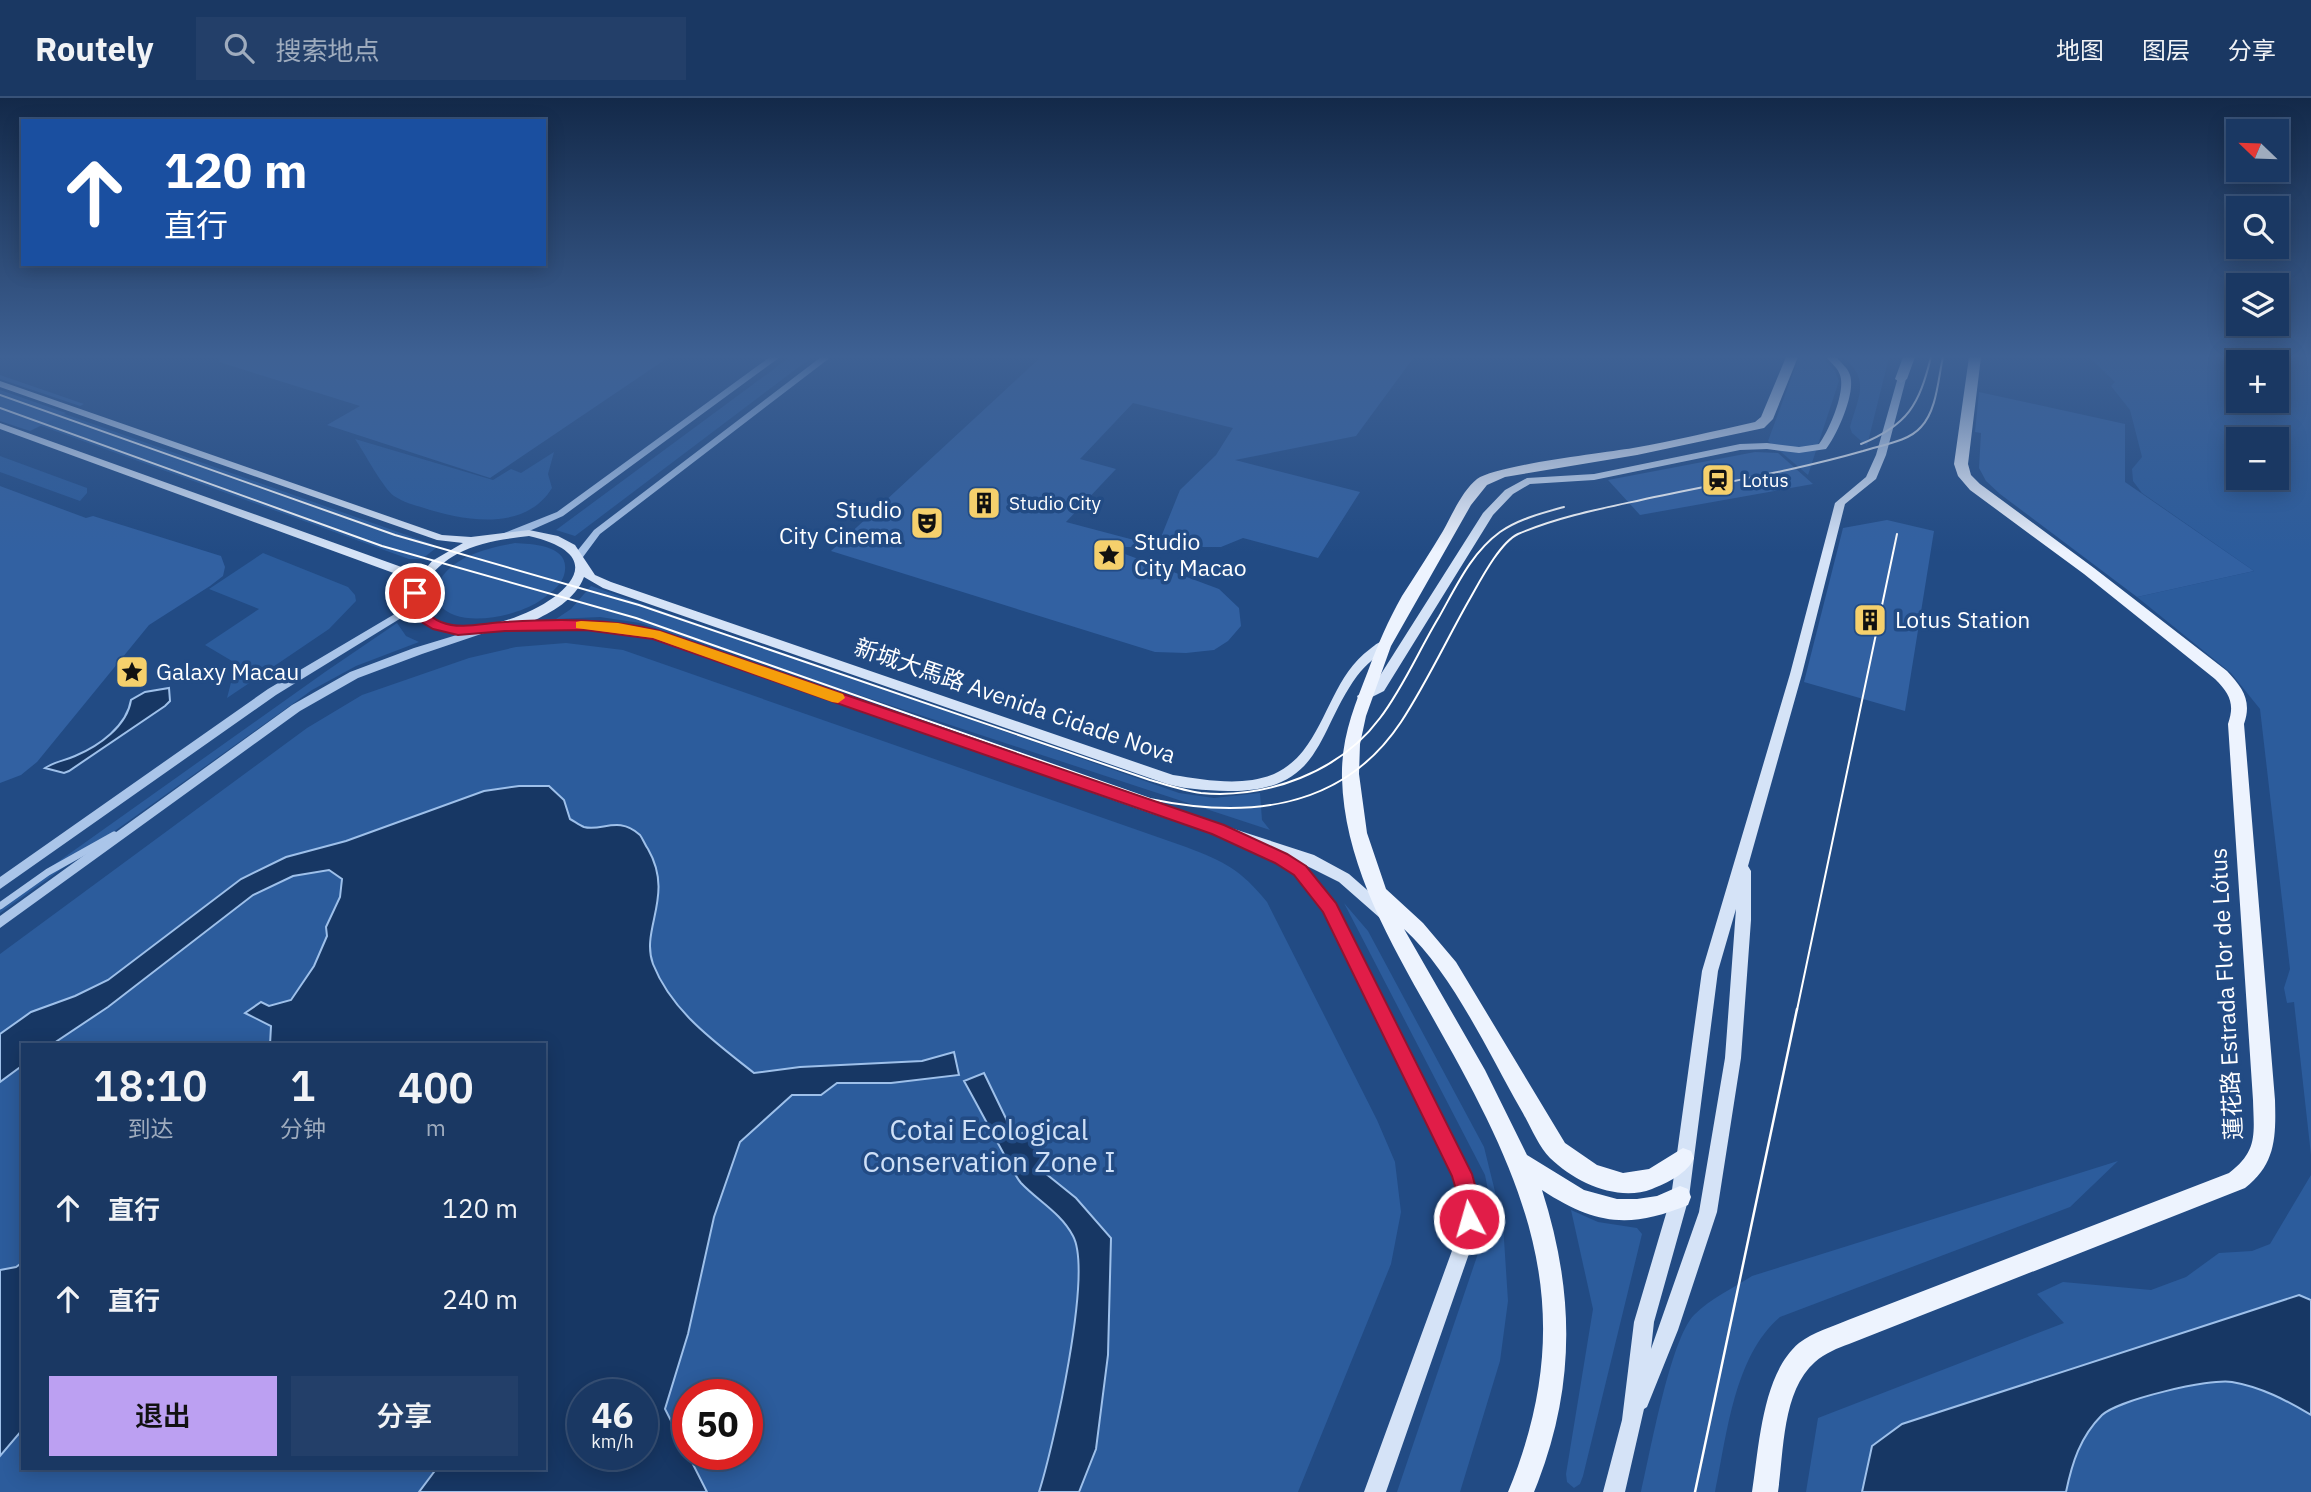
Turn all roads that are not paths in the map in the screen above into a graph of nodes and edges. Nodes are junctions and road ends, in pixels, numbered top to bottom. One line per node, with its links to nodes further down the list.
1 (109, 422): 9 (main road)
2 (686, 422): 9 (street)
3 (742, 422): 10 (street)
4 (1763, 422): 14 (main road)
5 (1835, 422): 15 (main road)
6 (1889, 422): 18 (main road)
7 (1966, 422): 31 (main road, 蓮花路 Estrada Flor de Lótus)
8 (0, 426): 11 (main road)
9 (499, 536): 10 (main road, 新城大馬路 Avenida Cidade Nova); 11 (main road)
10 (580, 561): 12 (main road); 14 (main road, 新城大馬路 Avenida Cidade Nova)
11 (415, 599): 13 (main road); 19 (street)
12 (505, 626): 13 (main road); 17 (main road)
13 (483, 630): 16 (street)
14 (1384, 644): 15 (main road)
15 (1363, 696): 20 (main road)
16 (157, 809): 21 (street); 23 (street)
17 (1218, 830): 22 (main road); 29 (main road)
18 (1744, 859): 24 (main road); 27 (main road)
19 (0, 883)
20 (1377, 892): 22 (main road); 24 (main road)
21 (0, 906)
22 (1385, 915): 25 (main road)
23 (0, 923)
24 (1683, 1158): 26 (main road)
25 (1521, 1163): 26 (main road); 28 (main road)
26 (1680, 1197): 27 (main road)
27 (1632, 1420): 30 (main road)
28 (1525, 1488)
29 (1374, 1492)
30 (1614, 1492)
31 (1765, 1492)

